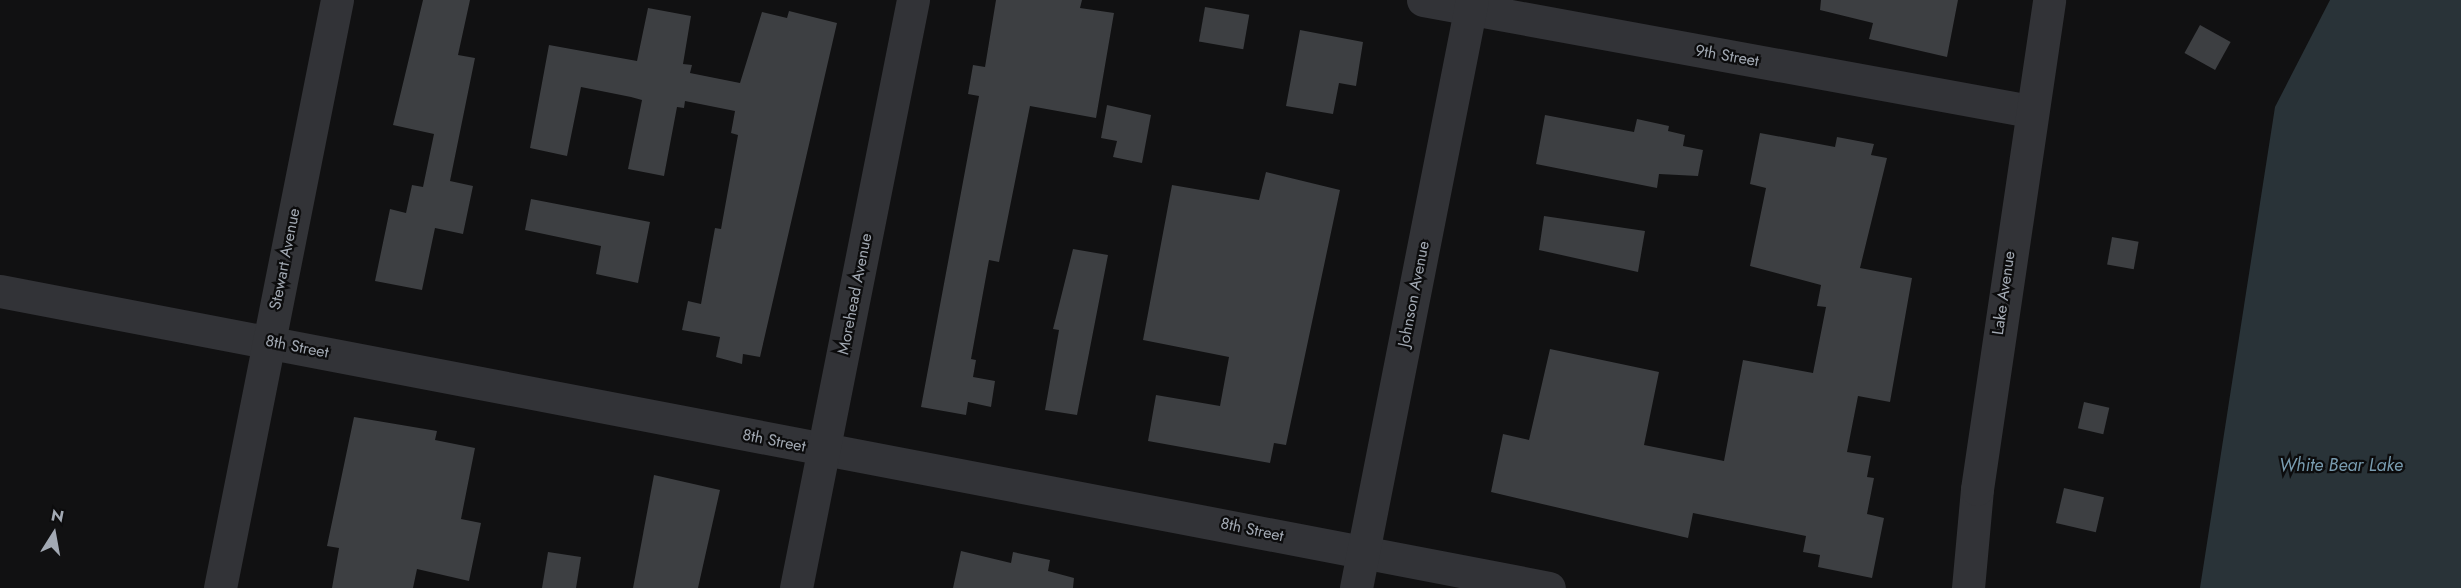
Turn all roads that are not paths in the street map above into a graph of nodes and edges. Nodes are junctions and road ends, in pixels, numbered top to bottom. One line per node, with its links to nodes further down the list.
1 (337, 0): 8 (street, Stewart Avenue)
2 (912, 0): 9 (street, Morehead Avenue)
3 (1424, 0): 5 (street, 9th Street)
4 (2049, 0): 6 (street, Lake Avenue)
5 (1471, 5): 6 (street, 9th Street); 10 (street, Johnson Avenue)
6 (2030, 111): 15 (street, Lake Avenue)
7 (0, 291): 8 (street, 8th Street)
8 (269, 341): 9 (street, 8th Street); 11 (street, Stewart Avenue)
9 (824, 450): 10 (street, 8th Street); 12 (street, Morehead Avenue)
10 (1363, 554): 13 (street, Johnson Avenue); 14 (street, 8th Street)
11 (220, 588)
12 (796, 588)
13 (1356, 588)
14 (1549, 588)
15 (1968, 588)

